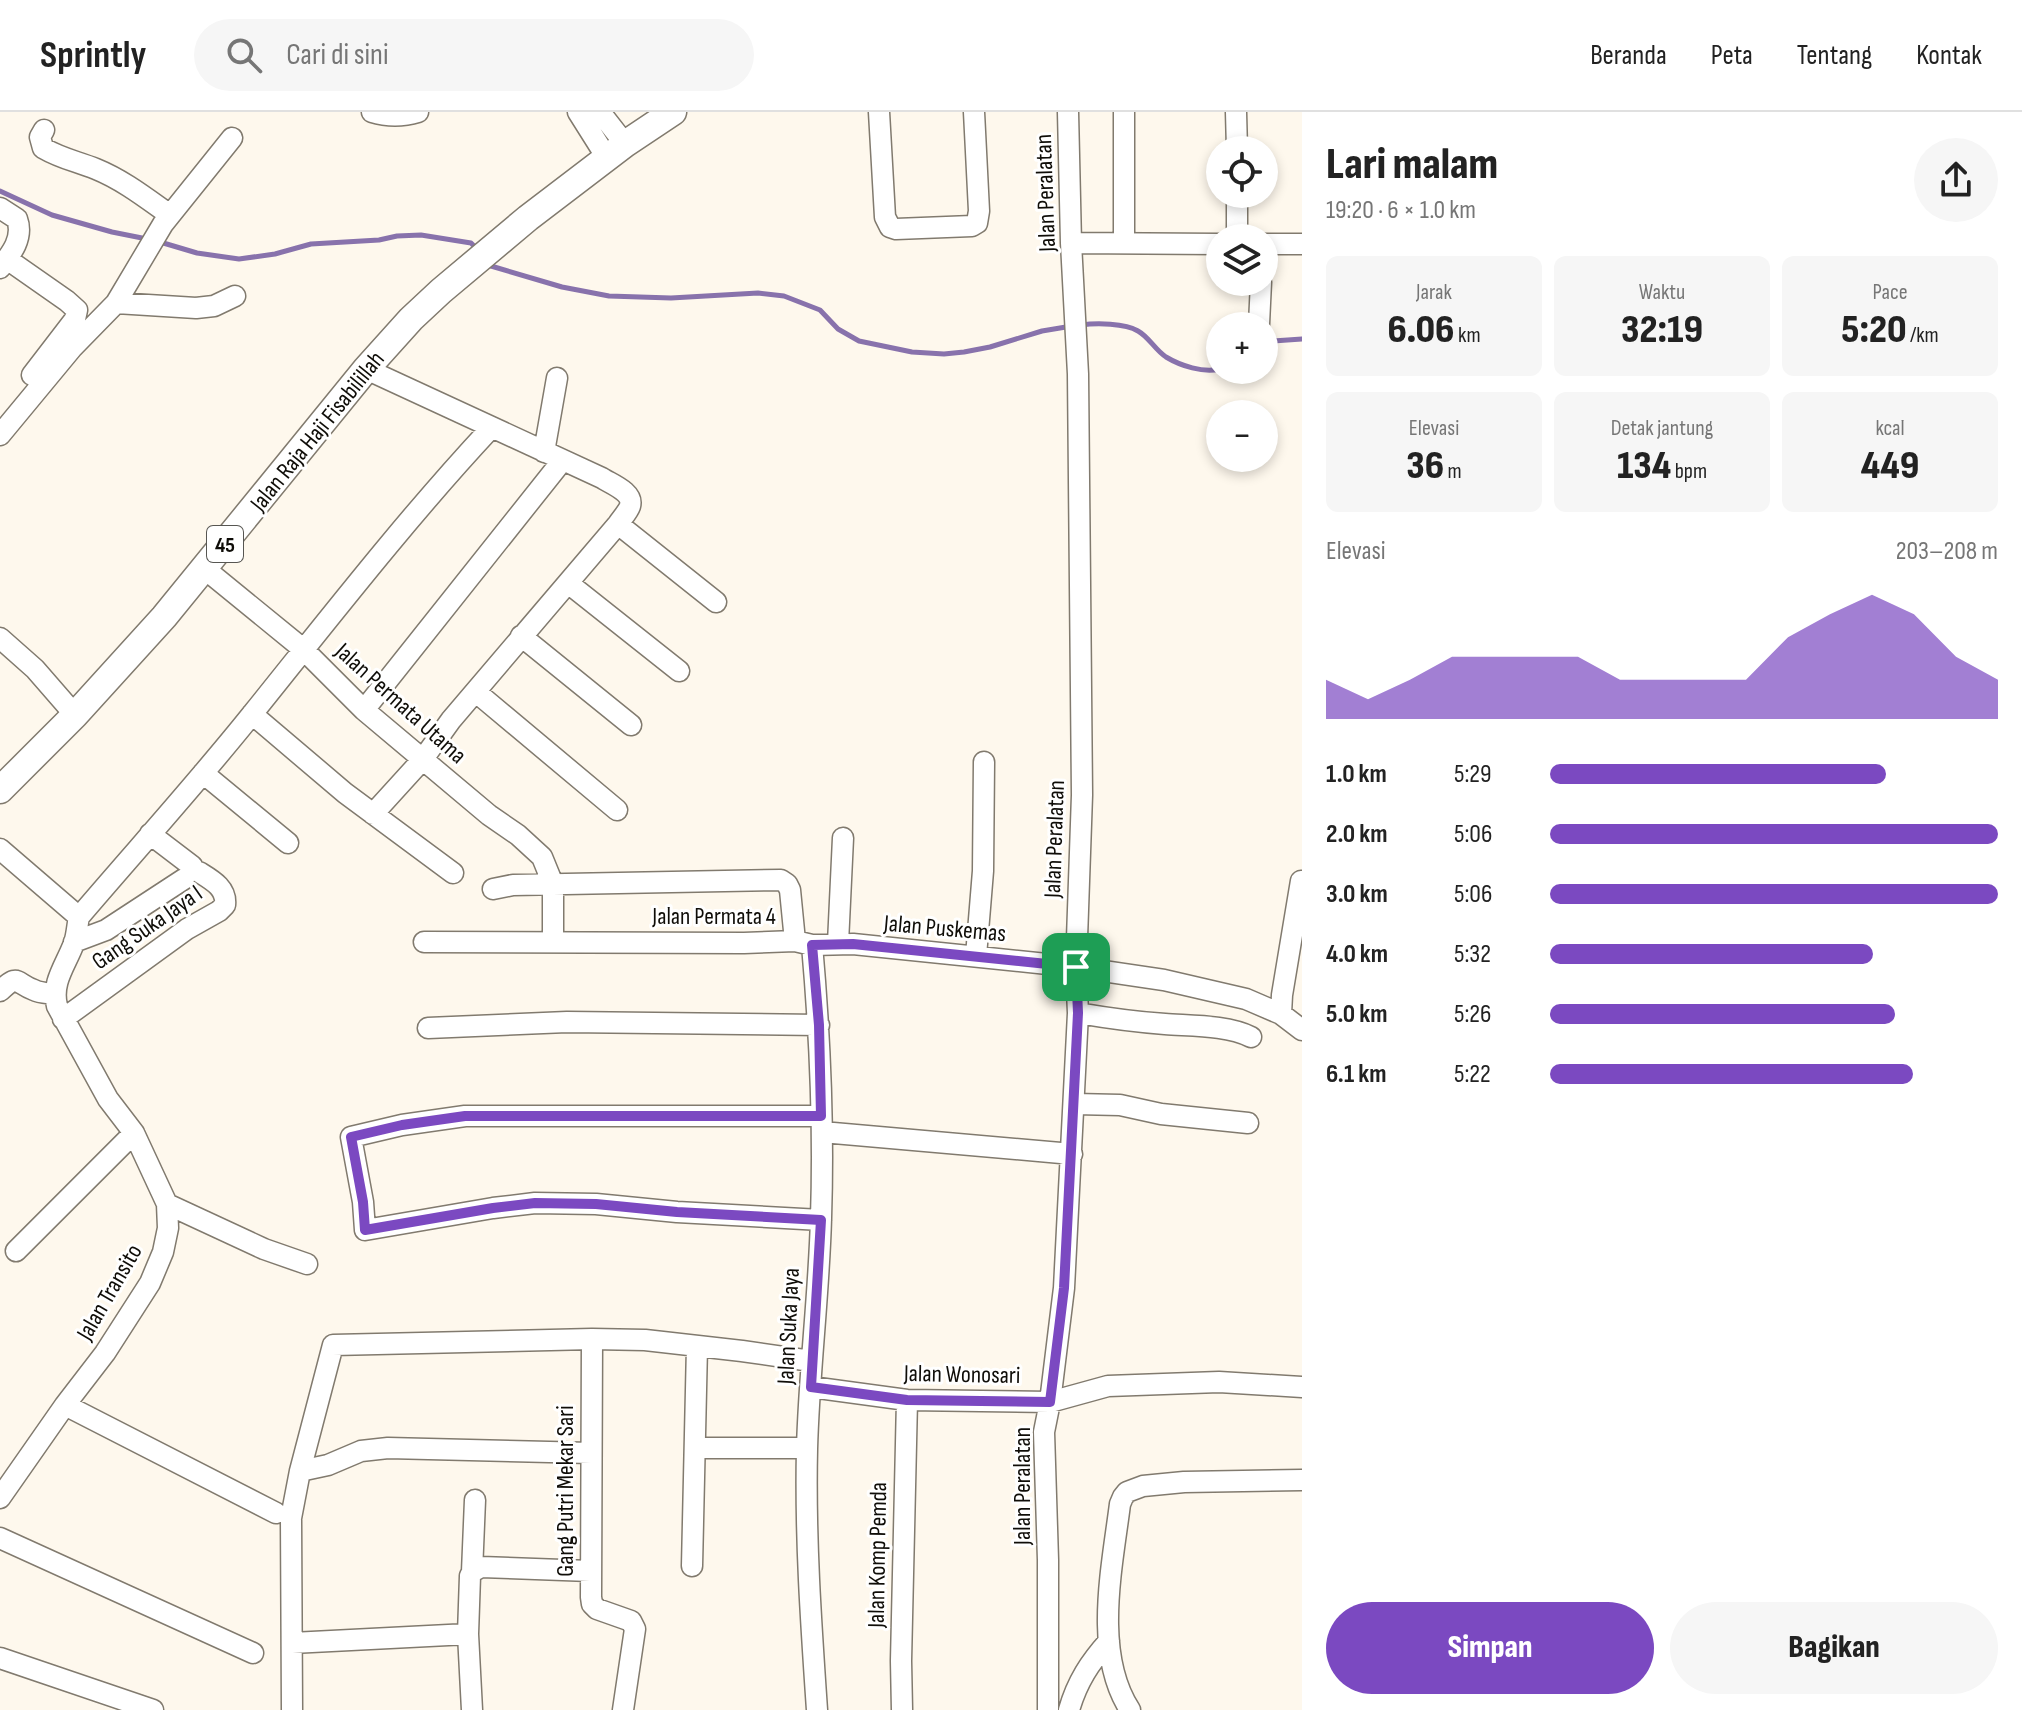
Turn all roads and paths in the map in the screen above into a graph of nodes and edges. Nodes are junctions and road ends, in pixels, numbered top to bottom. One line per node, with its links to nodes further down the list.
1 (372, 112): 2 (street)
2 (418, 112)
3 (578, 112): 14 (street)
4 (600, 112): 14 (street)
5 (673, 112): 14 (main road, Jalan Raja Haji Fisabilillah / 45)
6 (879, 112): 7 (street)
7 (974, 112)
8 (1068, 112): 17 (street, Jalan Peralatan)
9 (1124, 112): 18 (street)
10 (1236, 112): 12 (street)
11 (44, 130): 16 (street)
12 (1237, 136)
13 (232, 138): 16 (street)
14 (616, 151): 25 (main road, Jalan Raja Haji Fisabilillah / 45)
15 (0, 208): 22 (street)
16 (170, 215): 24 (street)
17 (1071, 243): 18 (street); 66 (street, Jalan Peralatan)
18 (1124, 243): 19 (street)
19 (1206, 244)
20 (1278, 244): 21 (street)
21 (1302, 244)
22 (4, 264): 27 (street)
23 (235, 296): 24 (street)
24 (116, 303): 29 (street)
25 (366, 369): 28 (street); 32 (main road, Jalan Raja Haji Fisabilillah / 45)
26 (557, 378): 30 (street)
27 (0, 416)
28 (491, 428): 30 (street); 37 (street)
29 (0, 435)
30 (553, 456): 31 (street); 40 (street)
31 (618, 524): 33 (street); 34 (street)
32 (205, 569): 37 (street, Jalan Permata Utama); 42 (main road, Jalan Raja Haji Fisabilillah / 45)
33 (568, 583): 35 (street); 38 (street)
34 (716, 602)
35 (521, 636): 39 (street); 43 (street)
36 (0, 638): 42 (street)
37 (303, 649): 40 (street, Jalan Permata Utama); 41 (street)
38 (679, 671)
39 (476, 692): 44 (street); 48 (street)
40 (364, 710): 44 (street, Jalan Permata Utama)
41 (252, 714): 46 (street); 49 (street)
42 (75, 715): 47 (main road, Jalan Raja Haji Fisabilillah / 45)
43 (631, 725)
44 (423, 759): 49 (street); 57 (street, Jalan Permata Utama)
45 (984, 762): 65 (street)
46 (203, 773): 50 (street); 52 (street)
47 (0, 790)
48 (617, 810)
49 (373, 814): 55 (street)
50 (150, 834): 54 (street); 59 (street)
51 (843, 838): 64 (street)
52 (288, 843)
53 (0, 849): 59 (street)
54 (192, 872): 61 (street); 71 (street, Gang Suka Jaya I)
55 (453, 873)
56 (1301, 881): 70 (street)
57 (553, 884): 58 (street, Jalan Permata 4); 60 (street); 63 (street, Jalan Permata 4)
58 (493, 889)
59 (79, 917): 61 (street)
60 (553, 941): 62 (street, Jalan Permata 4); 63 (street, Jalan Permata 4)
61 (74, 942): 68 (street)
62 (424, 942)
63 (803, 943): 64 (street, Jalan Puskemas); 72 (street, Jalan Suka Jaya)
64 (838, 943): 65 (street, Jalan Puskemas)
65 (976, 956): 66 (street, Jalan Puskemas)
66 (1076, 967): 69 (street, Jalan Peralatan); 70 (street, Jalan Puskemas)
67 (0, 991): 68 (street)
68 (54, 994): 71 (street, Jalan Transito)
69 (1078, 1013): 75 (street); 76 (street, Jalan Peralatan)
70 (1281, 1014): 74 (street, Jalan Puskemas)
71 (63, 1019): 79 (street, Jalan Transito)
72 (819, 1025): 73 (street); 78 (street, Jalan Suka Jaya)
73 (428, 1028)
74 (1302, 1030)
75 (1251, 1037)
76 (1075, 1104): 77 (street); 80 (street, Jalan Peralatan)
77 (1248, 1123)
78 (822, 1124): 80 (street); 82 (street, Jalan Suka Jaya); 82 (street)
79 (134, 1133): 81 (street, Jalan Transito); 83 (street)
80 (1072, 1154): 91 (street, Jalan Peralatan)
81 (167, 1204): 84 (street); 92 (street, Jalan Transito)
82 (821, 1220): 87 (street, Jalan Suka Jaya)
83 (16, 1251)
84 (307, 1264)
85 (592, 1339): 86 (street); 95 (street, Gang Putri Mekar Sari); 96 (street)
86 (697, 1346): 87 (street); 93 (street)
87 (811, 1361): 88 (street, Jalan Suka Jaya)
88 (811, 1387): 90 (street, Jalan Wonosari); 94 (street, Jalan Suka Jaya)
89 (1302, 1387): 91 (street, Jalan Wonosari)
90 (907, 1400): 91 (street, Jalan Wonosari); 115 (street, Jalan Komp Pemda)
91 (1050, 1402): 116 (street, Jalan Peralatan)
92 (65, 1405): 98 (street, Jalan Transito); 100 (street)
93 (695, 1448): 94 (street); 102 (street)
94 (807, 1448): 114 (street, Jalan Suka Jaya)
95 (591, 1453): 96 (street); 103 (street, Gang Putri Mekar Sari)
96 (300, 1471): 107 (street)
97 (1302, 1480): 106 (street)
98 (0, 1498)
99 (475, 1500): 104 (street)
100 (276, 1513)
101 (0, 1538): 108 (street)
102 (692, 1566)
103 (590, 1571): 104 (street); 113 (street, Gang Putri Mekar Sari)
104 (472, 1572): 105 (street)
105 (468, 1634): 107 (street); 112 (street)
106 (1109, 1641): 117 (street); 118 (street)
107 (292, 1643): 111 (street)
108 (253, 1653)
109 (0, 1658): 110 (street)
110 (153, 1710)
111 (292, 1710)
112 (472, 1710)
113 (623, 1710)
114 (817, 1710)
115 (902, 1710)
116 (1048, 1710)
117 (1069, 1710)
118 (1130, 1710)

